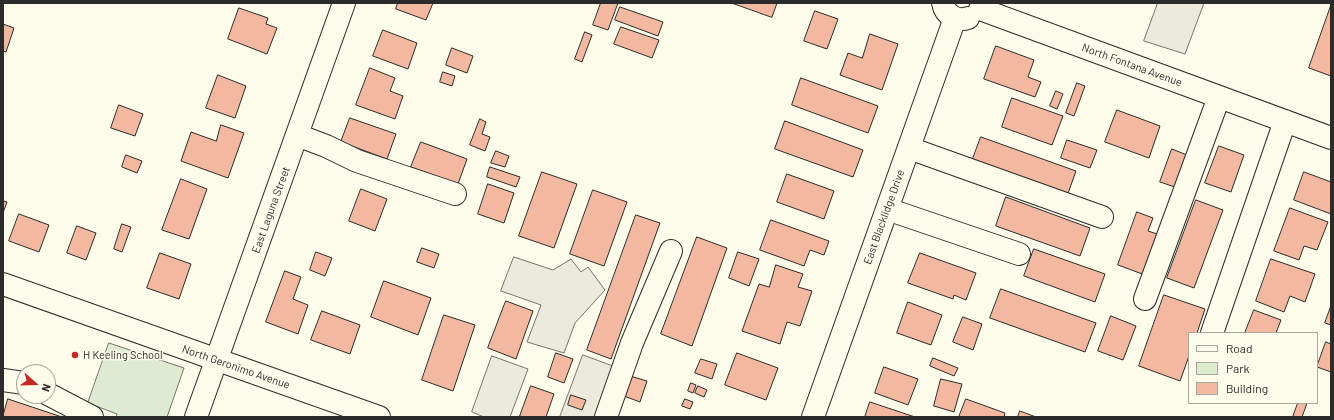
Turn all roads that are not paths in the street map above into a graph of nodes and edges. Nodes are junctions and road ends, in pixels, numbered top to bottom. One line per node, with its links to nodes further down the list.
1 (344, 3): 6 (street, East Laguna Street)
2 (981, 6): 3 (street); 4 (street, North Fontana Avenue)
3 (949, 10): 8 (street, East Blacklidge Drive)
4 (1219, 97): 5 (street, North Fontana Avenue); 15 (street)
5 (1285, 121): 7 (street, North Fontana Avenue); 16 (street)
6 (297, 135): 9 (street); 17 (street, East Laguna Street)
7 (1331, 138)
8 (908, 148): 10 (street, East Blacklidge Drive); 11 (street)
9 (456, 194)
10 (887, 209): 13 (street); 25 (street, East Blacklidge Drive)
11 (1102, 217)
12 (671, 251): 24 (street)
13 (1019, 254)
14 (3, 284): 17 (street, North Geronimo Avenue)
15 (1145, 299)
16 (1212, 332)
17 (217, 360): 22 (street, East Laguna Street); 23 (street, North Geronimo Avenue)
18 (3, 380): 19 (street)
19 (16, 382)
20 (56, 398): 21 (street)
21 (92, 417)
22 (196, 417)
23 (379, 417)
24 (606, 417)
25 (813, 417)

